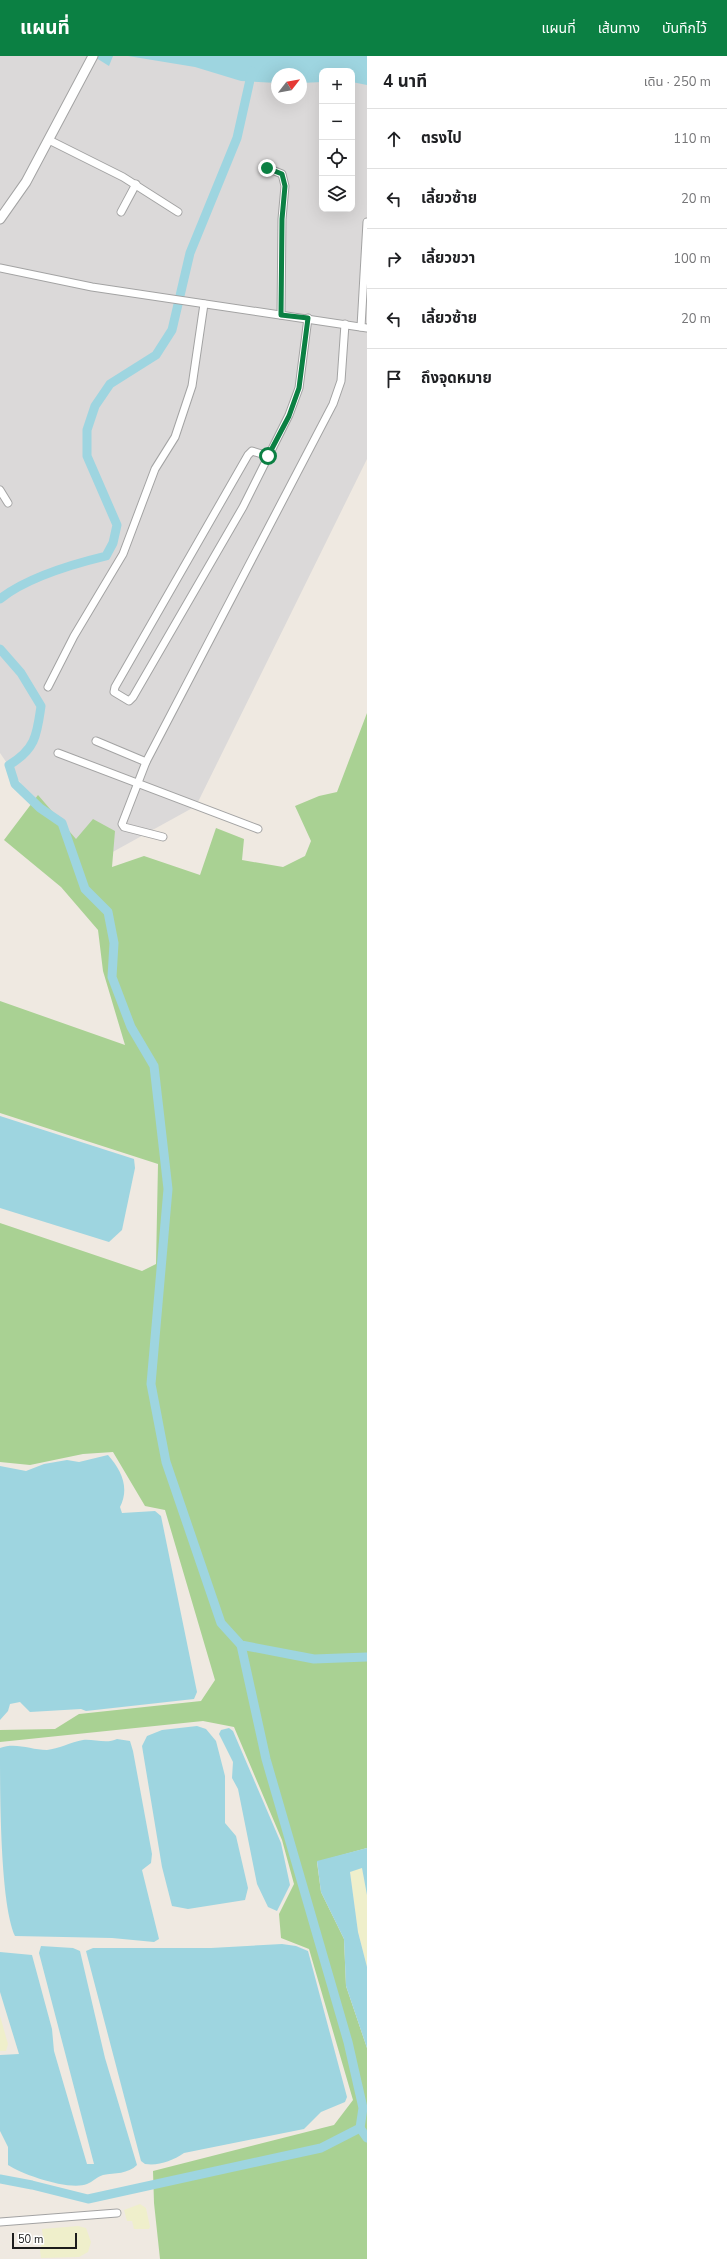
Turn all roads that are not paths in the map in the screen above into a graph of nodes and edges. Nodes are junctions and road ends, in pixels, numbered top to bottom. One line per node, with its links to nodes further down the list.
1 (93, 56): 2 (street)
2 (49, 140): 4 (street); 7 (street)
3 (267, 168): 11 (street)
4 (136, 184): 5 (street); 6 (street)
5 (121, 212)
6 (178, 212)
7 (0, 219)
8 (367, 222): 14 (street)
9 (0, 268): 10 (street)
10 (202, 304): 11 (street); 18 (street)
11 (281, 315): 12 (street)
12 (308, 318): 13 (street); 15 (street)
13 (345, 324): 14 (street); 21 (street)
14 (364, 327)
15 (268, 456): 15 (street)
16 (0, 490): 17 (street)
17 (8, 503)
18 (48, 687)
19 (96, 741): 21 (street)
20 (58, 753): 22 (street)
21 (146, 762): 22 (street)
22 (136, 784): 23 (street); 24 (street)
23 (258, 830)
24 (163, 837)
25 (117, 2213): 26 (street)
26 (0, 2222)

